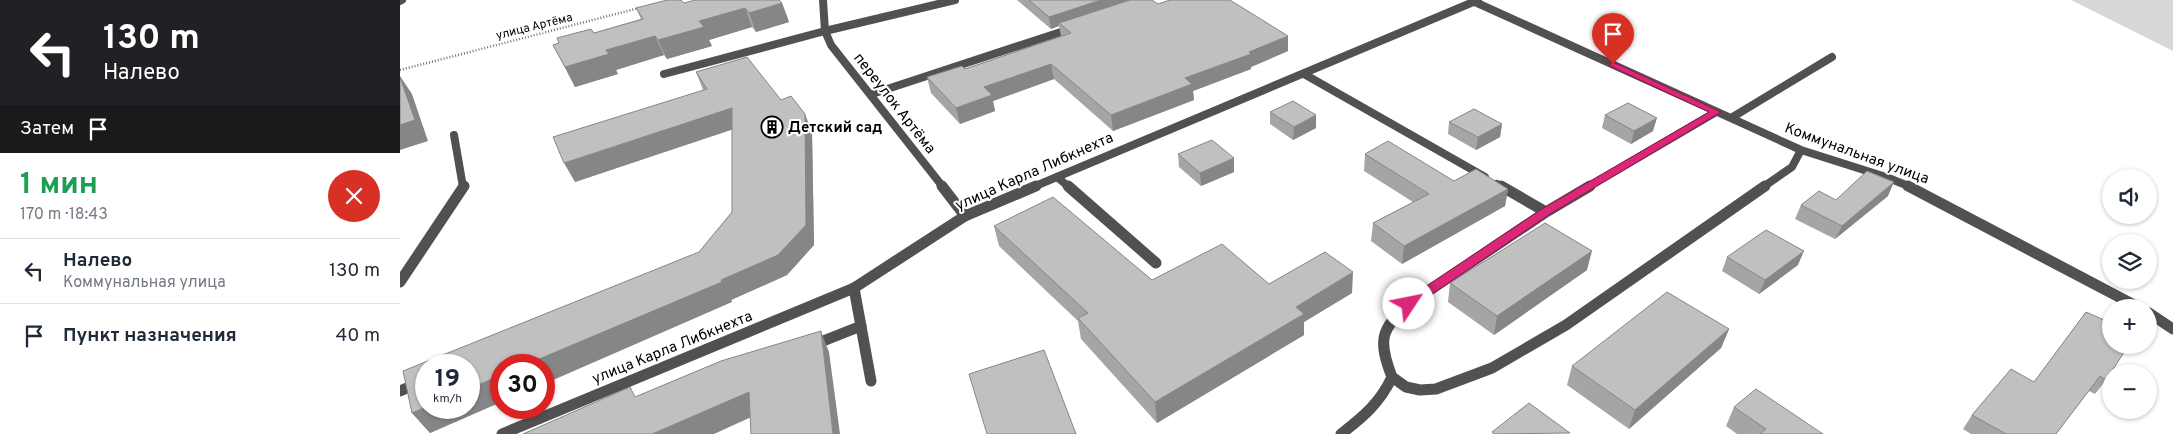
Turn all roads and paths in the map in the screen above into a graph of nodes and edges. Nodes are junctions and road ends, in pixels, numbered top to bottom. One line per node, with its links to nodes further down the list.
1 (823, 0): 6 (street, переулок Артёма)
2 (955, 0): 6 (street)
3 (1475, 0): 10 (street, улица Карла Либкнехта); 12 (street, Коммунальная улица)
4 (643, 7): 8 (path, улица Артёма)
5 (1084, 24): 11 (street)
6 (825, 31): 9 (street); 11 (street, переулок Артёма)
7 (1832, 57): 13 (street)
8 (400, 70)
9 (664, 74)
10 (1304, 74): 16 (street, улица Карла Либкнехта); 17 (street)
11 (872, 94): 18 (street, переулок Артёма)
12 (1716, 112): 13 (street, Коммунальная улица); 17 (street)
13 (1731, 118): 15 (street, Коммунальная улица)
14 (454, 135): 20 (street)
15 (1801, 150): 22 (street, Коммунальная улица); 27 (street)
16 (1057, 177): 18 (street, улица Карла Либкнехта); 19 (street)
17 (1546, 212): 27 (street)
18 (965, 216): 21 (street, улица Карла Либкнехта)
19 (1156, 263)
20 (400, 282)
21 (854, 288): 24 (street); 31 (street, улица Карла Либкнехта)
22 (2123, 299)
23 (2157, 318): 25 (street)
24 (861, 326): 26 (street); 28 (street)
25 (2173, 329)
26 (806, 347)
27 (1392, 377): 32 (street)
28 (871, 381)
29 (415, 385): 30 (street)
30 (400, 391)
31 (502, 434)
32 (1341, 434)

